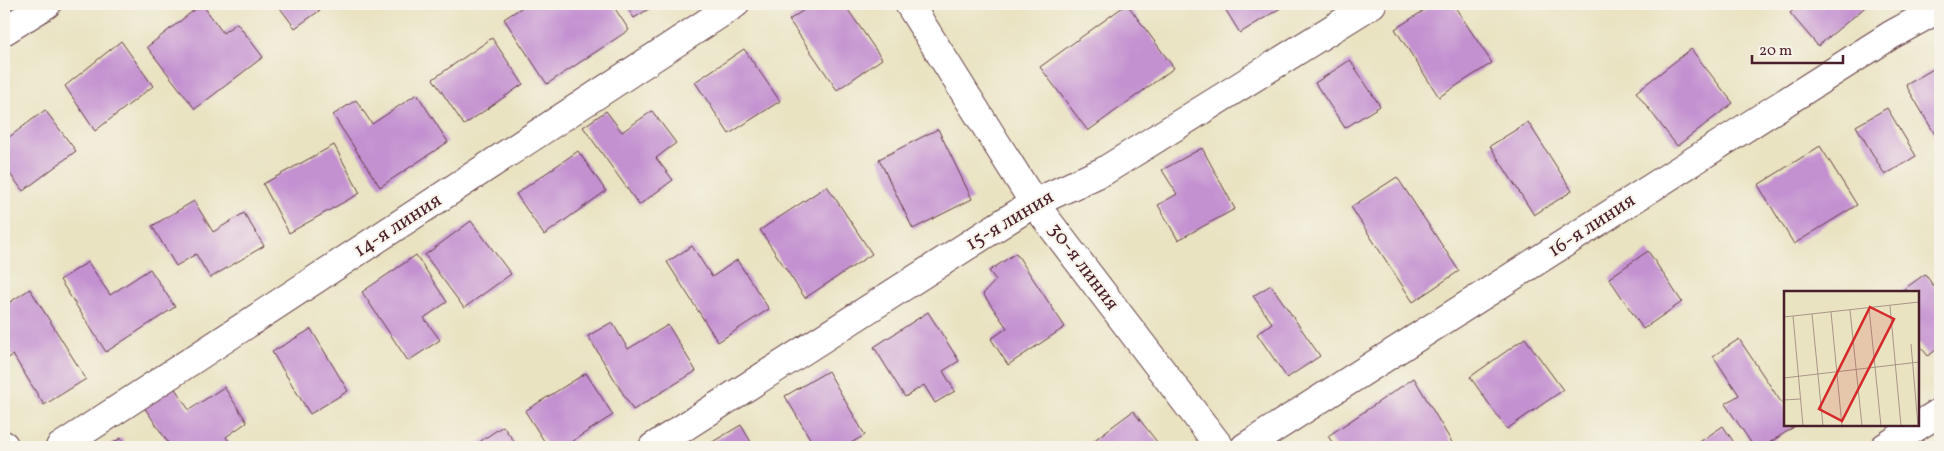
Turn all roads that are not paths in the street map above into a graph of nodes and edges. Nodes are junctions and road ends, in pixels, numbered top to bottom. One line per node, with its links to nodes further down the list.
1 (47, 4): 6 (street)
2 (735, 4): 11 (street, 14-я линия)
3 (909, 4): 7 (street, 30-я линия)
4 (1372, 4): 7 (street, 15-я линия)
5 (1940, 8): 14 (street, 16-я линия)
6 (4, 31)
7 (1034, 203): 12 (street, 15-я линия); 13 (street, 30-я линия)
8 (1940, 412): 9 (street)
9 (1919, 425)
10 (1918, 426): 15 (street)
11 (60, 447)
12 (653, 447)
13 (1220, 447)
14 (1245, 447)
15 (1885, 447)

